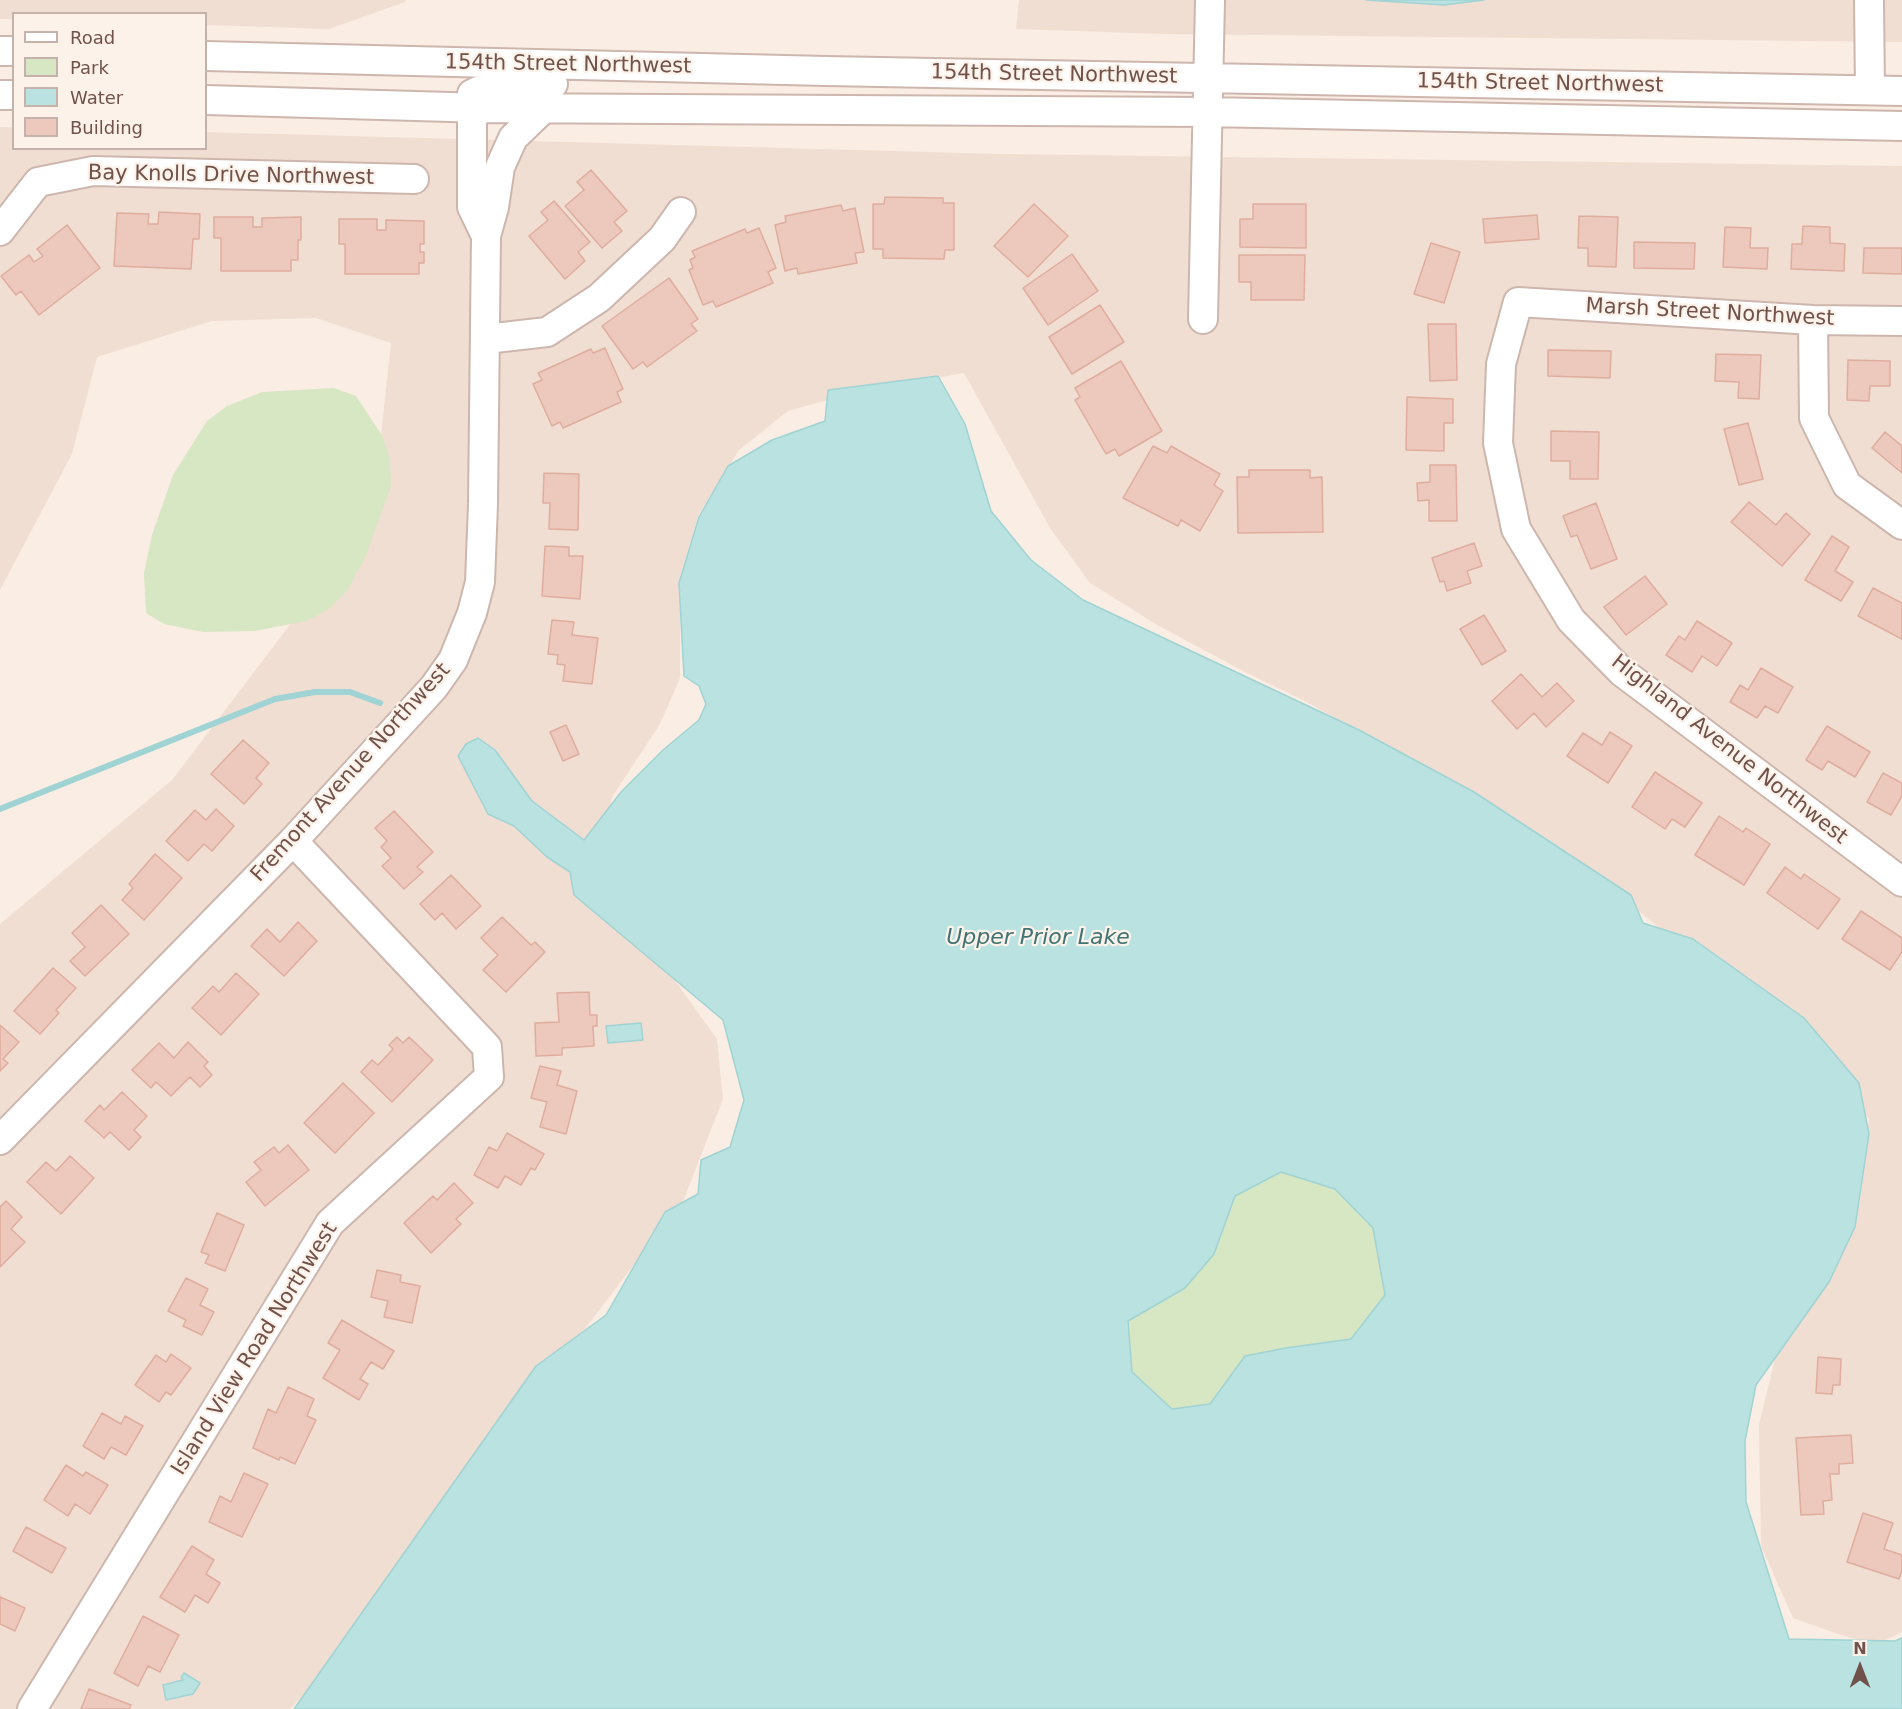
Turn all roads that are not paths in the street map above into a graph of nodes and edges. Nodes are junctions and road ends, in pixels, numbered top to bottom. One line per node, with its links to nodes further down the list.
1 (1210, 0): 5 (street)
2 (1869, 0): 6 (street)
3 (207, 56): 4 (street, 154th Street Northwest)
4 (759, 70): 5 (street, 154th Street Northwest); 9 (street)
5 (1209, 77): 6 (street, 154th Street Northwest); 11 (street)
6 (1870, 90): 7 (street, 154th Street Northwest)
7 (1902, 91)
8 (207, 100): 9 (street, 154th Street Northwest)
9 (471, 107): 10 (street, 154th Street Northwest); 16 (street, Fremont Avenue Northwest)
10 (544, 108): 11 (street, 154th Street Northwest); 16 (street, Fremont Avenue Northwest)
11 (1208, 112): 12 (street, 154th Street Northwest); 18 (street)
12 (1902, 126)
13 (414, 179): 15 (street, Bay Knolls Drive Northwest)
14 (681, 212): 21 (street)
15 (0, 231)
16 (486, 236): 21 (street, Fremont Avenue Northwest)
17 (1518, 302): 19 (street, Marsh Street Northwest); 24 (street, Highland Avenue Northwest)
18 (1203, 318)
19 (1813, 320): 20 (street, Marsh Street Northwest); 22 (street)
20 (1902, 321)
21 (486, 339): 23 (street, Fremont Avenue Northwest)
22 (1902, 525)
23 (293, 841): 25 (street, Fremont Avenue Northwest); 26 (street, Island View Road Northwest)
24 (1902, 882)
25 (0, 1140)
26 (32, 1709)

